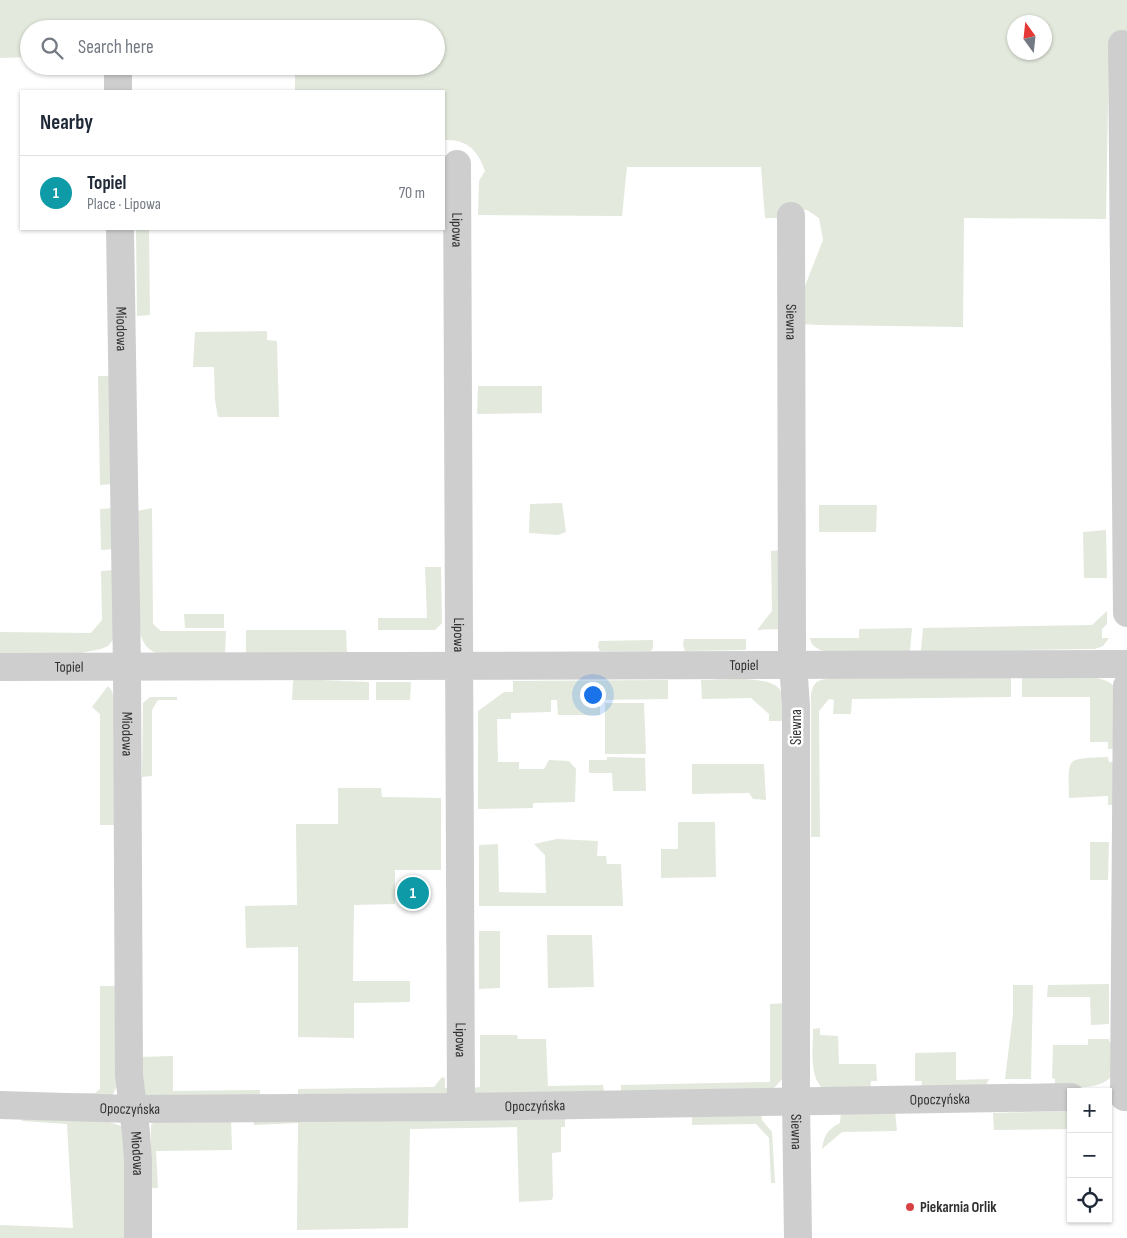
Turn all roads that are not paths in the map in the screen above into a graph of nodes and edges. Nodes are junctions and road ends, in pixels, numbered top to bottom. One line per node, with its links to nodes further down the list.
1 (1122, 44): 5 (street)
2 (457, 164): 8 (street, Lipowa)
3 (791, 216): 6 (street, Siewna)
4 (120, 230): 10 (street, Miodowa)
5 (1127, 613)
6 (793, 664): 7 (street, Topiel); 8 (street, Topiel); 14 (street, Siewna)
7 (1127, 664)
8 (458, 666): 10 (street, Topiel); 16 (street, Lipowa)
9 (0, 667): 10 (street, Topiel)
10 (127, 668): 17 (street, Miodowa)
11 (1127, 686): 13 (street)
12 (1067, 1097): 14 (street, Opoczyńska)
13 (1120, 1097)
14 (796, 1101): 16 (street, Opoczyńska); 19 (street, Siewna)
15 (0, 1105): 17 (street, Opoczyńska)
16 (461, 1107): 17 (street, Opoczyńska)
17 (133, 1108): 18 (street, Miodowa)
18 (138, 1238)
19 (798, 1238)

